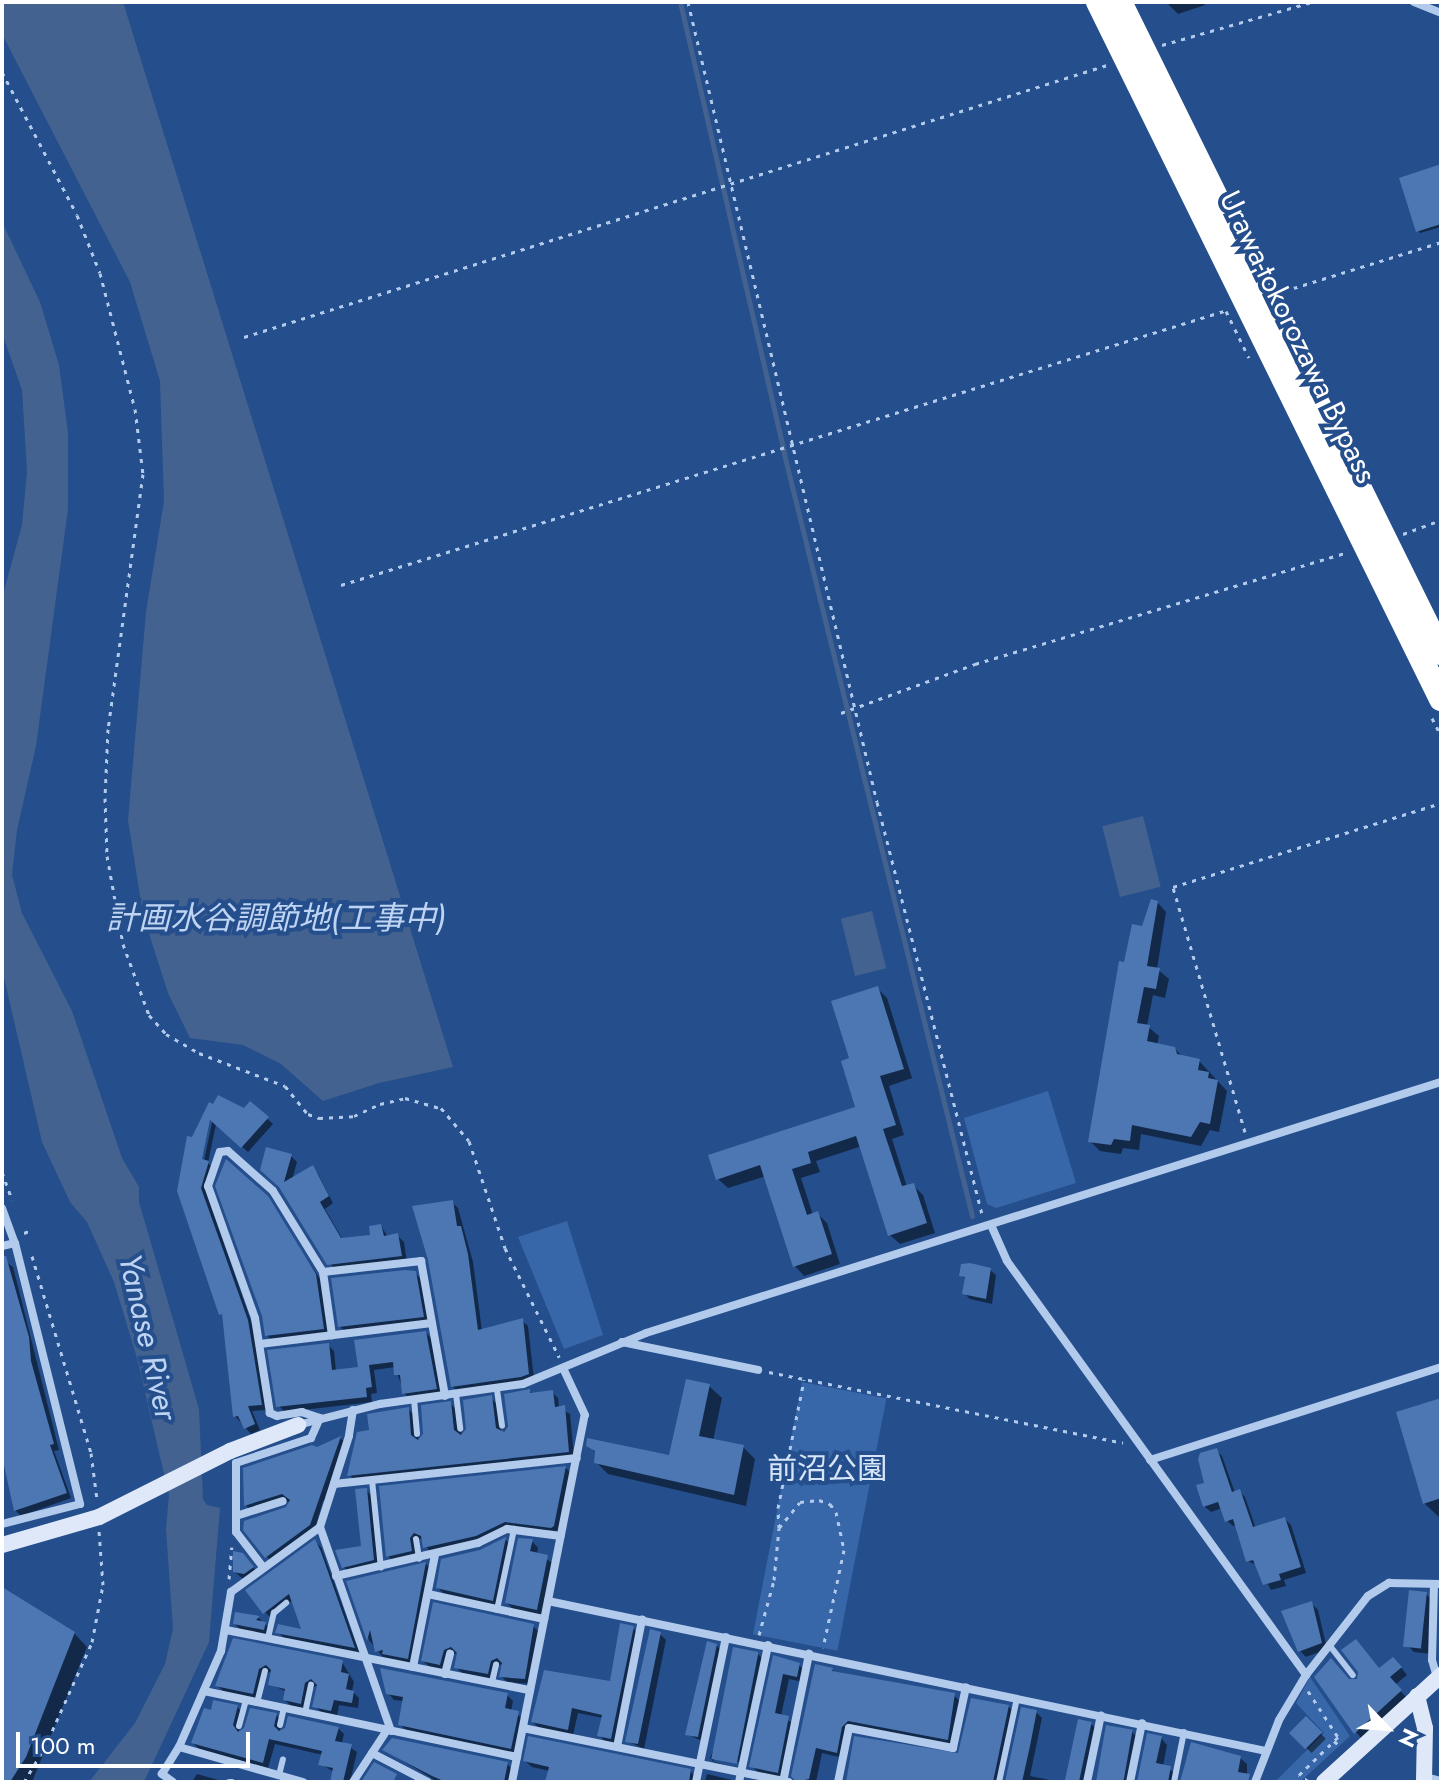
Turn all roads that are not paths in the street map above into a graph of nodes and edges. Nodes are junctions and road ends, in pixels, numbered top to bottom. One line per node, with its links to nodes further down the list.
1 (1098, 2): 5 (highway, Urawa-tokorozawa Bypass)
2 (1120, 2): 5 (highway, Urawa-tokorozawa Bypass)
3 (1414, 2): 4 (street)
4 (1441, 13)
5 (1134, 54): 6 (highway, Urawa-tokorozawa Bypass)
6 (1376, 544): 7 (highway, Urawa-tokorozawa Bypass); 8 (highway, Urawa-tokorozawa Bypass)
7 (1441, 653)
8 (1441, 699)
9 (1441, 1082): 11 (street)
10 (2, 1208): 12 (street)
11 (987, 1227): 17 (street); 33 (street)
12 (15, 1243): 13 (street); 38 (street)
13 (2, 1246)
14 (323, 1272): 15 (street); 16 (street); 18 (street)
15 (432, 1323): 16 (street); 24 (street)
16 (332, 1335): 18 (street)
17 (621, 1341): 20 (street); 21 (street)
18 (260, 1344): 27 (street)
19 (1441, 1367): 33 (street)
20 (563, 1368): 22 (street); 32 (street)
21 (758, 1370)
22 (497, 1390): 23 (street); 29 (lane)
23 (456, 1394): 24 (street); 30 (lane)
24 (445, 1396): 25 (street)
25 (414, 1399): 26 (street); 31 (lane)
26 (353, 1410): 27 (street); 35 (street)
27 (320, 1418): 28 (street); 37 (street)
28 (298, 1425): 43 (street)
29 (502, 1426)
30 (460, 1429)
31 (417, 1434)
32 (577, 1458): 34 (street); 41 (street)
33 (1150, 1460): 70 (street)
34 (372, 1480): 35 (street); 47 (lane)
35 (334, 1484): 39 (street)
36 (283, 1501): 37 (street)
37 (236, 1516): 46 (street)
38 (2, 1524)
39 (320, 1527): 46 (street); 48 (street)
40 (514, 1529): 41 (street); 44 (street); 53 (lane)
41 (561, 1536): 51 (street)
42 (416, 1539): 45 (lane)
43 (2, 1545)
44 (435, 1555): 45 (street); 50 (street)
45 (419, 1559): 47 (street)
46 (263, 1567): 56 (street)
47 (381, 1568): 48 (street)
48 (336, 1576): 63 (street)
49 (1438, 1584): 60 (street); 69 (street)
50 (428, 1594): 53 (street); 65 (street)
51 (548, 1601): 54 (street); 55 (street)
52 (286, 1603): 58 (lane)
53 (497, 1610): 54 (street)
54 (544, 1619): 74 (street)
55 (642, 1619): 57 (street); 90 (street)
56 (226, 1630): 58 (street); 75 (street)
57 (726, 1637): 59 (street); 95 (street)
58 (268, 1638): 63 (street)
59 (763, 1644): 62 (street); 96 (street)
60 (1330, 1646): 68 (lane); 70 (street)
61 (450, 1654): 67 (street)
62 (809, 1654): 73 (street); 106 (street)
63 (366, 1658): 65 (street); 87 (street)
64 (496, 1664): 71 (lane)
65 (413, 1667): 67 (street)
66 (265, 1671): 79 (lane)
67 (445, 1674): 71 (street)
68 (1353, 1675)
69 (1439, 1676): 76 (street)
70 (1304, 1678): 91 (street)
71 (492, 1682): 74 (street)
72 (311, 1685): 81 (lane)
73 (966, 1687): 77 (street); 107 (street)
74 (530, 1690): 86 (street)
75 (204, 1691): 78 (street); 89 (street)
76 (1417, 1696): 98 (street); 99 (street)
77 (1017, 1698): 82 (street); 108 (lane)
78 (246, 1700): 79 (street); 85 (lane)
79 (257, 1703): 80 (street)
80 (284, 1708): 81 (street); 84 (lane)
81 (305, 1713): 87 (street)
82 (1101, 1715): 83 (street); 109 (street)
83 (1142, 1723): 88 (street); 110 (street)
84 (280, 1725)
85 (239, 1726)
86 (523, 1728): 90 (street); 93 (street)
87 (389, 1730): 92 (street); 93 (street)
88 (1184, 1732): 91 (street); 111 (lane)
89 (179, 1747): 97 (street); 100 (street)
90 (617, 1747): 95 (street)
91 (1266, 1751): 112 (street)
92 (372, 1753): 102 (street); 103 (street)
93 (517, 1757): 104 (street)
94 (283, 1759): 97 (lane)
95 (700, 1764): 96 (street); 105 (street)
96 (740, 1777): 106 (street)
97 (280, 1778): 101 (street)
98 (1430, 1779)
99 (1316, 1781)
100 (173, 1782)
101 (303, 1782)
102 (353, 1782)
103 (428, 1782)
104 (512, 1782)
105 (696, 1782)
106 (785, 1782)
107 (838, 1782)
108 (999, 1782)
109 (1087, 1782)
110 (1130, 1782)
111 (1174, 1782)
112 (1255, 1782)

